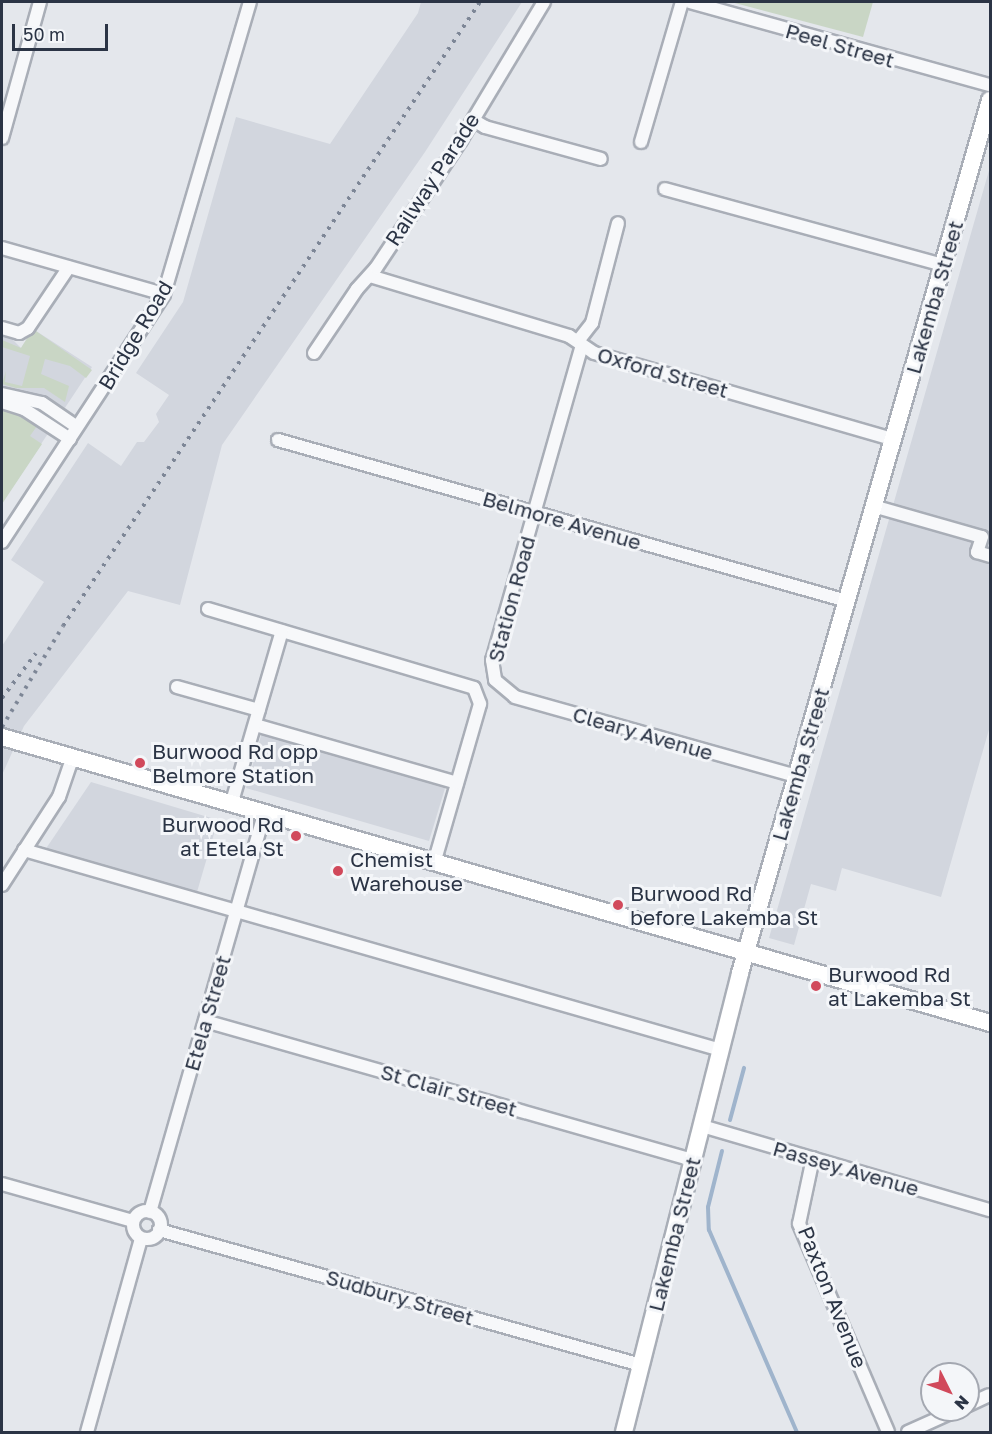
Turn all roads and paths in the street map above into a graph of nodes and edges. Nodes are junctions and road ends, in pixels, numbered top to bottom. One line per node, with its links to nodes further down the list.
1 (40, 2): 9 (street)
2 (249, 2): 18 (street, Bridge Road)
3 (544, 2): 8 (street, Railway Parade)
4 (682, 2): 10 (street)
5 (690, 2): 6 (street, Peel Street)
6 (990, 85)
7 (990, 100): 15 (main road, Lakemba Street)
8 (473, 120): 11 (street); 17 (street, Railway Parade)
9 (2, 138)
10 (641, 142)
11 (601, 159)
12 (665, 189): 15 (street)
13 (618, 223): 20 (street, Station Road)
14 (2, 248): 16 (street)
15 (943, 265): 26 (main road, Lakemba Street)
16 (69, 267): 18 (street); 19 (street)
17 (370, 276): 20 (street, Oxford Street); 21 (street, Railway Parade)
18 (164, 294): 24 (street, Bridge Road)
19 (2, 328)
20 (580, 343): 26 (street, Oxford Street); 29 (street, Station Road)
21 (314, 353)
22 (2, 394): 24 (street)
23 (2, 402): 25 (street)
24 (77, 427): 25 (street, Bridge Road)
25 (70, 439): 30 (street, Bridge Road)
26 (892, 439): 28 (main road, Lakemba Street)
27 (278, 440): 29 (street, Belmore Avenue)
28 (873, 506): 31 (street); 32 (main road, Lakemba Street)
29 (535, 512): 32 (street, Belmore Avenue); 35 (street, Station Road)
30 (2, 542)
31 (990, 556)
32 (847, 601): 41 (main road, Lakemba Street)
33 (208, 609): 34 (street)
34 (282, 631): 37 (street); 42 (street)
35 (495, 680): 41 (street, Cleary Avenue)
36 (177, 687): 37 (street)
37 (259, 710): 38 (street)
38 (255, 725): 42 (street); 43 (street)
39 (10, 740): 40 (main road)
40 (72, 759): 43 (main road); 45 (street)
41 (796, 777): 49 (main road, Lakemba Street)
42 (457, 783): 46 (street)
43 (231, 805): 44 (main road)
44 (264, 815): 46 (main road); 48 (street, Etela Street)
45 (24, 850): 47 (street); 48 (street)
46 (434, 863): 49 (main road)
47 (2, 885)
48 (237, 912): 50 (street, Etela Street); 52 (street)
49 (747, 953): 51 (main road); 52 (main road, Lakemba Street)
50 (205, 1021): 55 (street, St Clair Street); 58 (street, Etela Street)
51 (990, 1023)
52 (721, 1050): 53 (main road, Lakemba Street)
53 (702, 1126): 54 (street, Passey Avenue); 55 (main road, Lakemba Street)
54 (813, 1158): 57 (street, Passey Avenue); 68 (street, Paxton Avenue)
55 (693, 1160): 62 (main road, Lakemba Street)
56 (2, 1184): 59 (street)
57 (990, 1210)
58 (150, 1212): 59 (street); 60 (street)
59 (133, 1221): 61 (street)
60 (159, 1230): 61 (street); 62 (street, Sudbury Street)
61 (141, 1238): 66 (street)
62 (641, 1365): 67 (main road, Lakemba Street)
63 (989, 1395): 64 (street)
64 (980, 1399)
65 (930, 1422): 69 (street)
66 (87, 1432)
67 (624, 1432)
68 (888, 1432)
69 (908, 1432)

